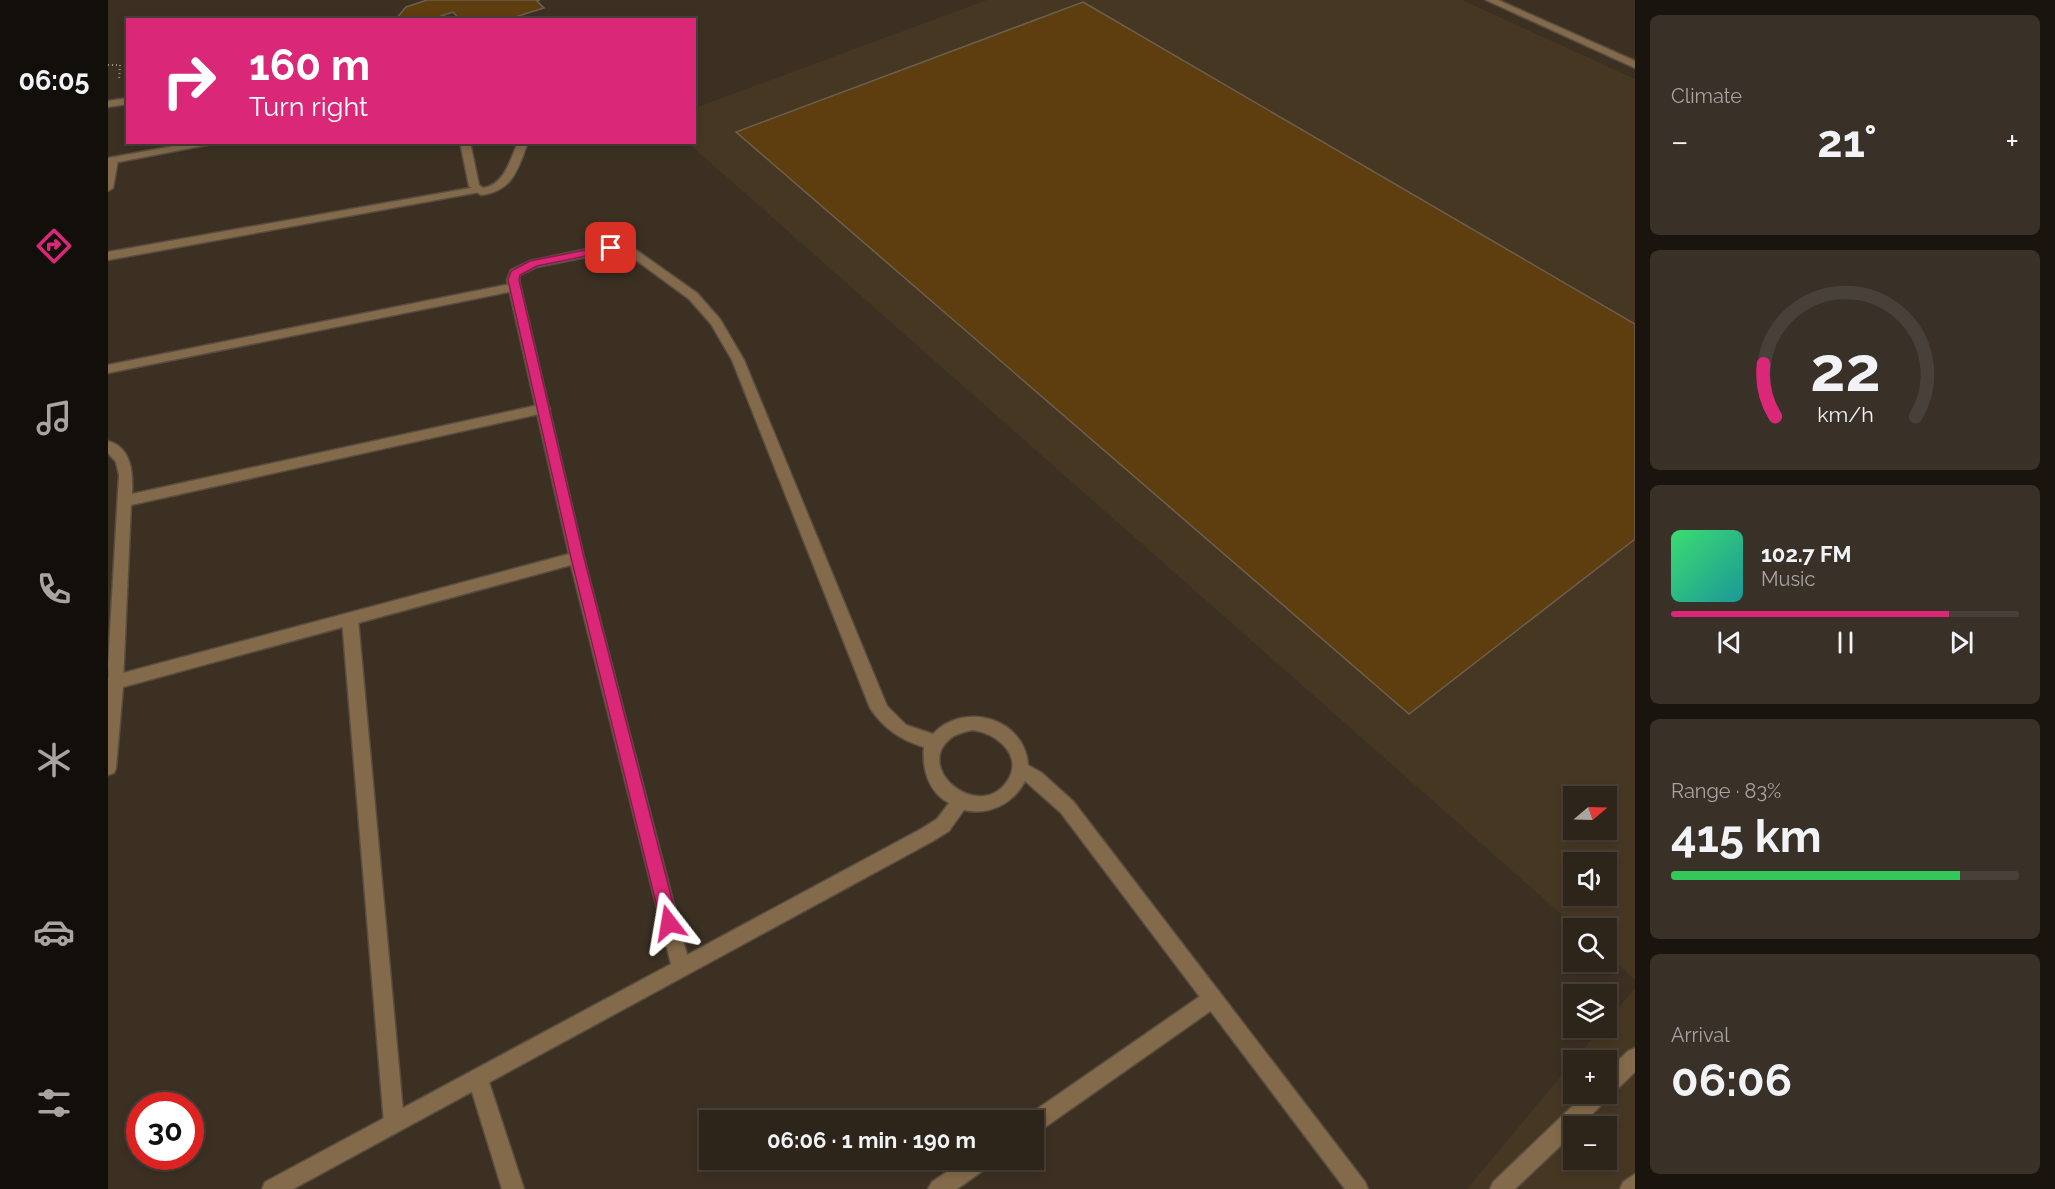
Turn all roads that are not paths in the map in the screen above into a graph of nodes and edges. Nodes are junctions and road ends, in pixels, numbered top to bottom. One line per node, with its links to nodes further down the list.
1 (1491, 0): 2 (street)
2 (1635, 65)
3 (126, 101): 4 (street)
4 (108, 104)
5 (206, 144): 8 (street)
6 (465, 144): 10 (street)
7 (522, 144): 10 (street)
8 (111, 160): 9 (street)
9 (108, 188)
10 (476, 190): 11 (street)
11 (108, 256)
12 (515, 287): 13 (street); 14 (street); 20 (street)
13 (108, 369)
14 (543, 409): 16 (street); 17 (street)
15 (108, 446): 16 (street)
16 (124, 501): 19 (street)
17 (578, 558): 18 (street); 24 (street)
18 (350, 619): 19 (street); 31 (street)
19 (111, 683): 21 (street)
20 (935, 742): 22 (street); 23 (street)
21 (108, 768)
22 (1020, 770): 23 (street); 25 (street)
23 (961, 801): 24 (street)
24 (681, 968): 28 (street)
25 (1212, 998): 30 (street); 37 (street)
26 (1635, 1058): 27 (street)
27 (1617, 1075)
28 (478, 1079): 31 (street); 35 (street)
29 (1589, 1104): 38 (street)
30 (1044, 1116)
31 (394, 1123): 34 (street)
32 (967, 1170): 36 (street)
33 (1635, 1184): 39 (street)
34 (272, 1189)
35 (513, 1189)
36 (939, 1189)
37 (1358, 1189)
38 (1500, 1189)
39 (1630, 1189)

